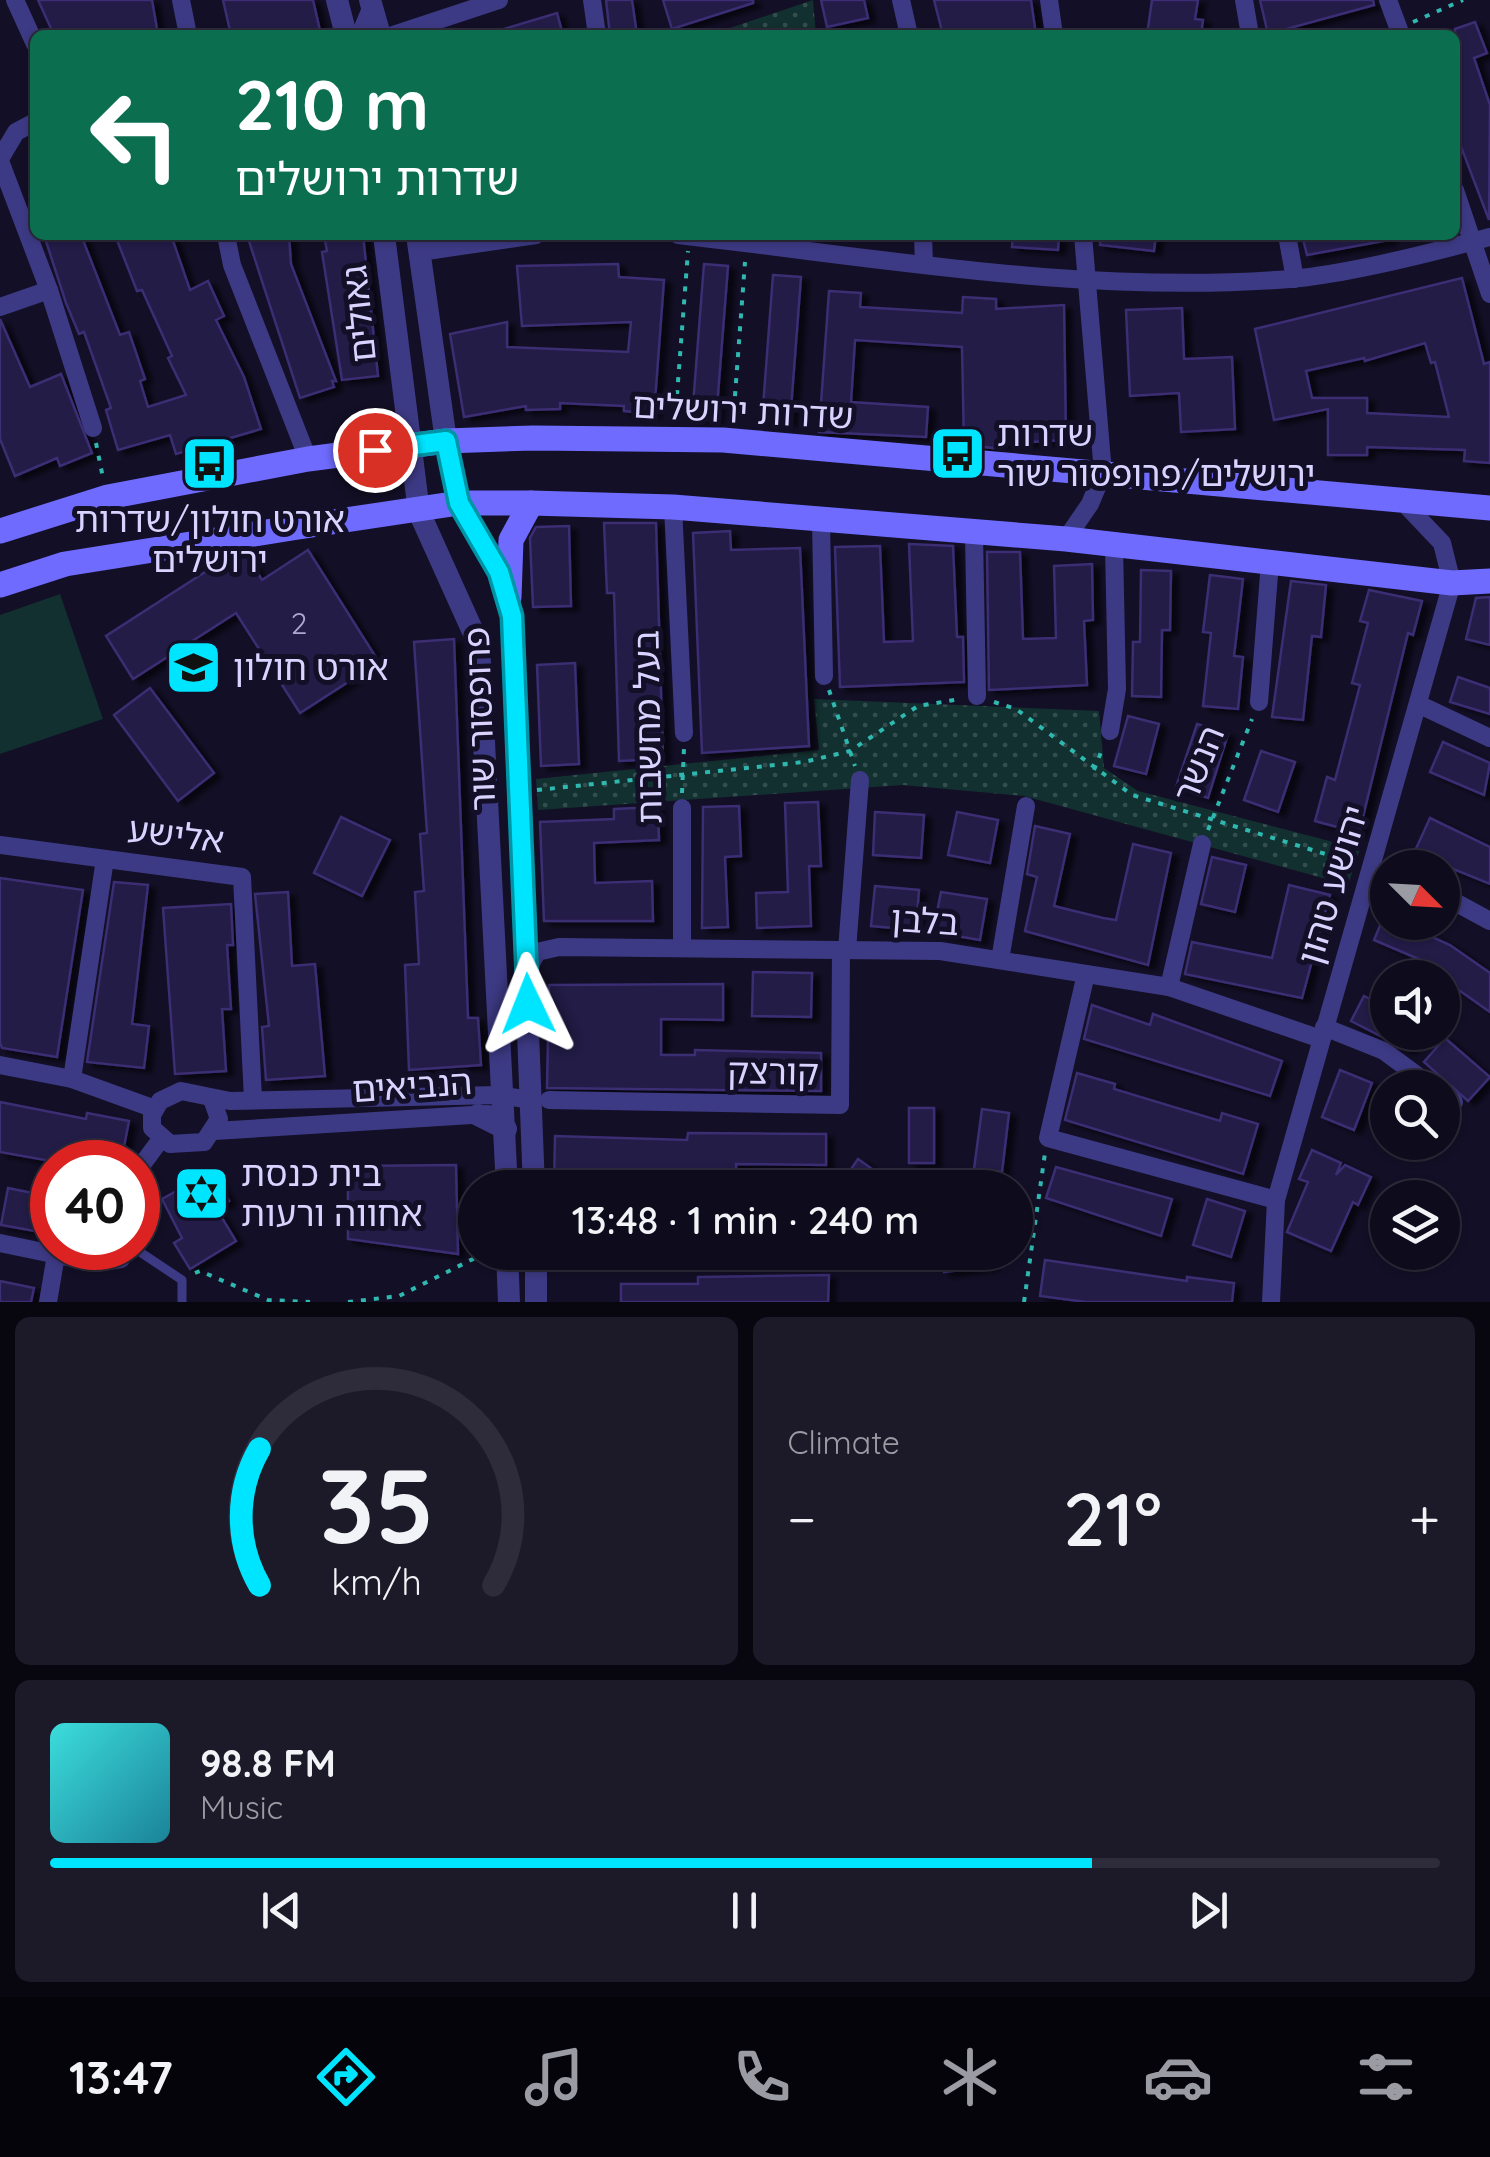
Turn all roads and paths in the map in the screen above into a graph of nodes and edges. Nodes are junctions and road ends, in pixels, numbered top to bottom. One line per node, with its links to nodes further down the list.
1 (15, 0): 23 (street)
2 (182, 0): 12 (street)
3 (337, 0): 13 (street)
4 (499, 0): 16 (street)
5 (592, 0): 17 (street)
6 (901, 0): 18 (street)
7 (1048, 0): 19 (street)
8 (1244, 0): 20 (street)
9 (1388, 0): 21 (street)
10 (1464, 0): 22 (path)
11 (371, 3): 14 (street); 15 (street)
12 (187, 30)
13 (345, 30)
14 (362, 30)
15 (379, 30)
16 (408, 30)
17 (596, 30)
18 (908, 30)
19 (1053, 30)
20 (1249, 30)
21 (1400, 30)
22 (1402, 30)
23 (30, 33)
24 (30, 125): 25 (street)
25 (0, 160): 41 (street)
26 (1460, 199): 35 (street)
27 (227, 240): 49 (street)
28 (385, 240): 48 (street, גאולים)
29 (463, 240): 37 (street)
30 (689, 240): 44 (path)
31 (727, 240): 36 (street)
32 (924, 240): 38 (street)
33 (1084, 240): 40 (street)
34 (1288, 240): 39 (street)
35 (1482, 240): 39 (street); 42 (street)
36 (746, 242): 38 (street); 45 (path)
37 (419, 243): 47 (street, גאולים)
38 (924, 264): 40 (street)
39 (1295, 279): 40 (street)
40 (1090, 283): 50 (street)
41 (48, 290): 43 (street); 46 (street)
42 (1490, 294)
43 (0, 307)
44 (677, 402)
45 (733, 422)
46 (93, 428): 51 (path)
47 (446, 441): 48 (main road, שדרות ירושלים); 50 (main road, שדרות ירושלים); 52 (street, פרופסור שור)
48 (408, 446): 49 (main road, שדרות ירושלים); 57 (street, פרופסור שור)
49 (308, 459): 51 (main road, שדרות ירושלים)
50 (1103, 472): 54 (main road, שדרות ירושלים); 61 (street)
51 (108, 497): 59 (main road, שדרות ירושלים)
52 (459, 503): 53 (main road); 57 (main road); 67 (street, פרופסור שור)
53 (531, 503): 55 (main road); 67 (main road)
54 (1404, 503): 56 (main road, שדרות ירושלים); 65 (street)
55 (673, 507): 58 (main road); 73 (street, בעל מחשבות)
56 (1490, 508)
57 (419, 512): 66 (main road); 105 (street, פרופסור שור)
58 (821, 522): 60 (main road); 68 (street)
59 (0, 531)
60 (974, 534): 61 (main road); 69 (street)
61 (1066, 539): 62 (main road)
62 (1114, 545): 63 (main road); 72 (street)
63 (1270, 562): 65 (main road); 70 (street, הנשר)
64 (1490, 581): 65 (main road)
65 (1452, 583): 71 (street, יהושע טהון)
66 (0, 586)
67 (509, 596): 79 (street, פרופסור שור)
68 (824, 676): 75 (path)
69 (977, 696): 75 (path); 76 (path)
70 (1258, 702): 82 (path, הנשר)
71 (1420, 704): 74 (street); 85 (street, יהושע טהון)
72 (1110, 731): 76 (path)
73 (684, 733): 77 (path, בעל מחשבות)
74 (1490, 738)
75 (850, 751): 77 (path); 78 (path)
76 (1094, 770): 82 (path)
77 (683, 776): 79 (path); 81 (path, בעל מחשבות)
78 (860, 780): 92 (street)
79 (517, 792): 94 (street, פרופסור שור)
80 (1026, 806): 93 (street)
81 (682, 808): 91 (street, בעל מחשבות)
82 (1212, 819): 83 (path, הנשר); 87 (path)
83 (1202, 844): 96 (street, הנשר)
84 (0, 845): 86 (street, אלישע)
85 (1386, 850)
86 (105, 859): 100 (street); 102 (street, אלישע)
87 (1370, 868)
88 (1370, 901): 97 (street, יהושע טהון)
89 (1460, 905): 90 (street)
90 (1490, 921)
91 (682, 947): 92 (street, בלבן); 94 (street, בלבן)
92 (844, 950): 93 (street, בלבן); 103 (street, קורצק)
93 (1000, 960): 95 (street, בלבן)
94 (527, 972): 103 (street, פרופסור שור)
95 (1086, 974): 96 (street, בלבן); 108 (street)
96 (1168, 987): 97 (street, בלבן)
97 (1322, 1033): 99 (street, בלבן); 112 (street, יהושע טהון)
98 (0, 1065): 100 (street)
99 (1410, 1070)
100 (72, 1080): 104 (street)
101 (212, 1099): 102 (street, הנביאים); 104 (street); 107 (street)
102 (253, 1099): 105 (street, הנביאים)
103 (540, 1100): 105 (street, הנביאים); 111 (street, פרופסור שור)
104 (155, 1109): 109 (street)
105 (505, 1112): 106 (street); 110 (street, פרופסור שור)
106 (478, 1114): 107 (street, הנביאים)
107 (214, 1131): 109 (street)
108 (1048, 1138): 112 (street); 127 (path)
109 (160, 1139)
110 (507, 1170)
111 (535, 1170)
112 (1276, 1200): 128 (street, יהושע טהון)
113 (0, 1243): 114 (street)
114 (30, 1249)
115 (160, 1266): 120 (lane)
116 (458, 1267): 124 (path)
117 (53, 1270): 121 (street)
118 (508, 1270): 125 (street)
119 (536, 1270): 126 (street)
120 (182, 1280): 122 (lane); 123 (path)
121 (48, 1302)
122 (182, 1302)
123 (310, 1302)
124 (348, 1302)
125 (509, 1302)
126 (536, 1302)
127 (1024, 1302)
128 (1271, 1302)

